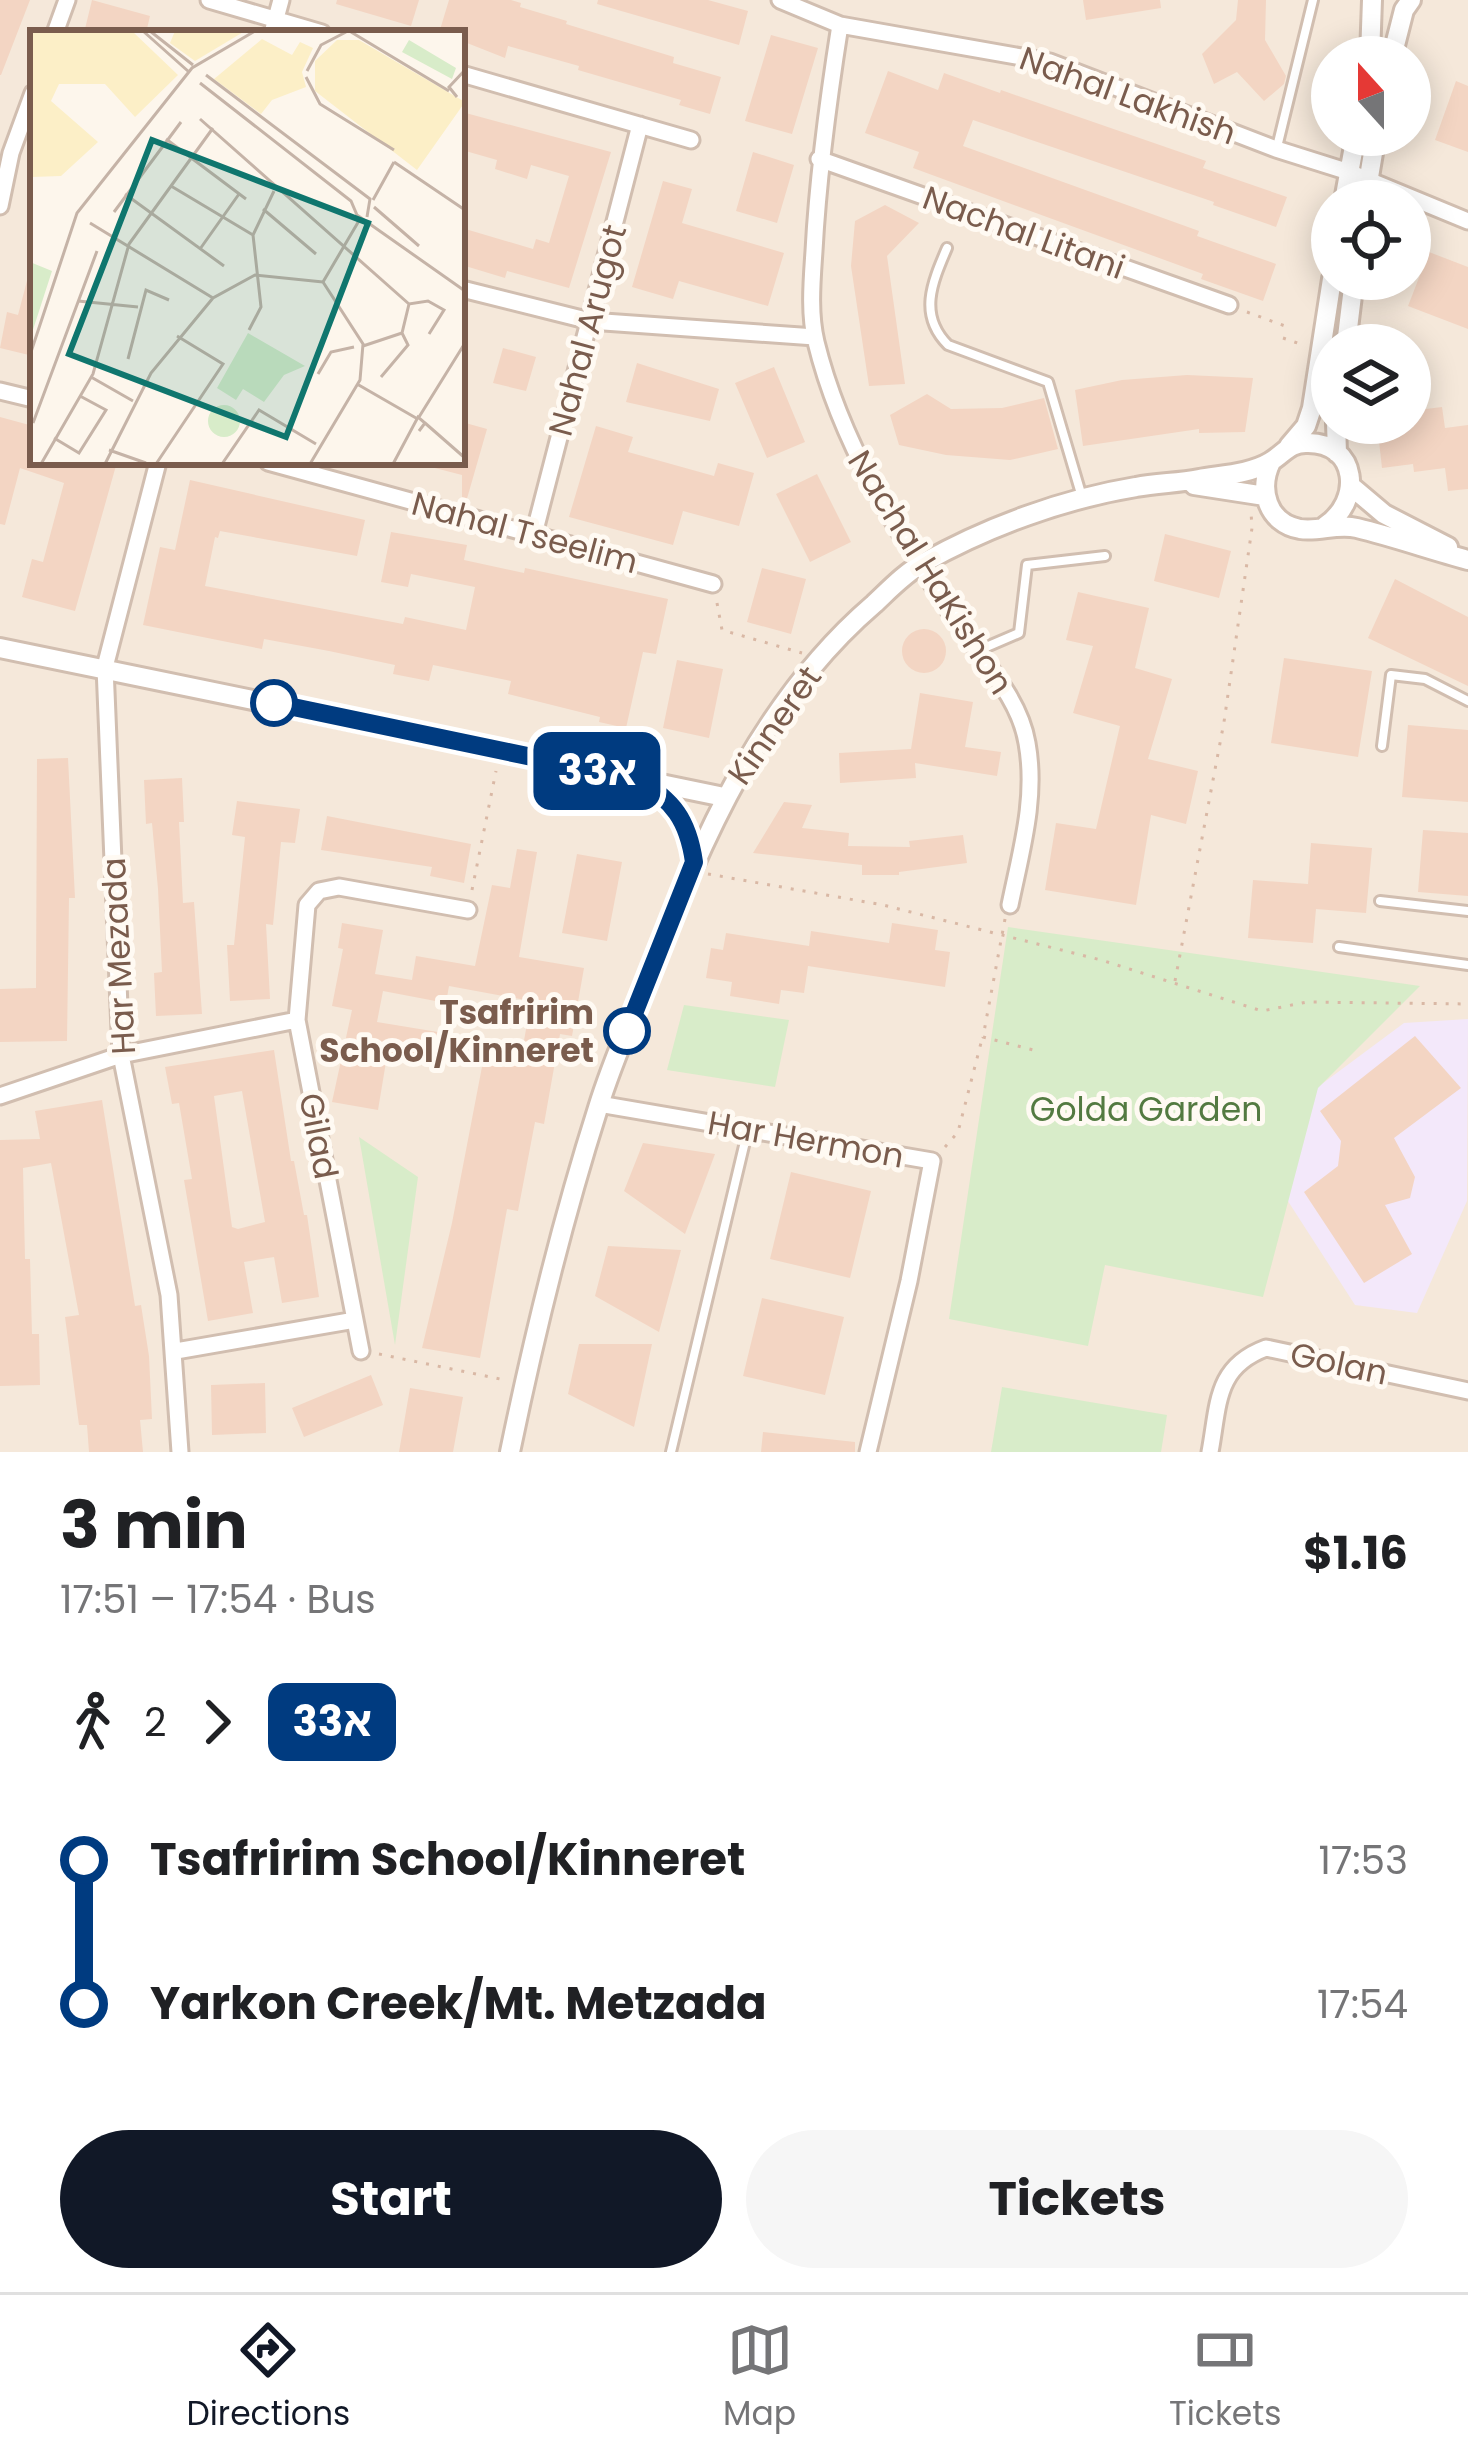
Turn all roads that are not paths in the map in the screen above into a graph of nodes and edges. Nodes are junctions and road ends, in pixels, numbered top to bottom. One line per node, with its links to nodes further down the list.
1 (67, 0): 10 (street)
2 (208, 0): 9 (street)
3 (281, 0): 9 (street)
4 (780, 0): 8 (street, Nahal Lakhish)
5 (1313, 0): 17 (lane)
6 (1372, 0): 11 (street)
7 (1411, 0): 12 (street)
8 (840, 25): 17 (street, Nahal Lakhish); 20 (street, Nachal HaKishon)
9 (274, 26)
10 (56, 30)
11 (1371, 36)
12 (1397, 36)
13 (465, 75): 15 (street)
14 (30, 101): 24 (street)
15 (640, 125): 16 (street); 30 (street, Nahal Arugot)
16 (691, 140)
17 (1276, 148): 21 (street, Nahal Lakhish)
18 (1357, 156): 21 (street)
19 (1367, 156): 21 (street)
20 (819, 159): 29 (street, Nachal Litani); 31 (street, Nachal HaKishon)
21 (1358, 176): 22 (street); 23 (street); 25 (street, Nahal Lakhish)
22 (1356, 180)
23 (1359, 180)
24 (0, 206)
25 (1468, 221)
26 (947, 248): 43 (lane)
27 (465, 290): 30 (street)
28 (1329, 300): 35 (street)
29 (1228, 304)
30 (590, 321): 31 (street); 45 (street, Nahal Arugot)
31 (815, 337): 48 (street, Nachal HaKishon)
32 (0, 391): 33 (street)
33 (30, 398)
34 (1337, 444): 36 (street)
35 (1289, 446): 36 (street); 37 (street, Kinneret)
36 (1337, 453): 41 (street, Kinneret)
37 (1271, 462): 40 (street, Kinneret); 42 (street)
38 (157, 465): 52 (street, Har Mezada)
39 (279, 465): 45 (street, Nahal Tseelim)
40 (1177, 483): 42 (street, Kinneret); 43 (street, Kinneret)
41 (1352, 487): 44 (street); 47 (street, Kinneret)
42 (1257, 495): 44 (street, Kinneret)
43 (1082, 499): 48 (street, Kinneret)
44 (1325, 526): 47 (street, Kinneret)
45 (534, 534): 49 (street, Nahal Tseelim)
46 (1106, 556): 51 (lane)
47 (1468, 559)
48 (919, 565): 51 (street, Nachal HaKishon); 56 (street, Kinneret)
49 (713, 584)
50 (0, 648): 52 (street)
51 (975, 652): 59 (street, Nachal HaKishon)
52 (105, 667): 55 (street); 65 (street, Har Mezada)
53 (1468, 701): 54 (lane)
54 (1382, 746)
55 (637, 779): 56 (street); 57 (street)
56 (724, 797): 57 (street, Kinneret)
57 (691, 866): 67 (street, Kinneret)
58 (1380, 901): 61 (lane)
59 (1010, 904)
60 (468, 910): 64 (street, Gilad)
61 (1468, 911)
62 (1340, 947): 63 (lane)
63 (1468, 965)
64 (296, 1020): 65 (street); 69 (street, Gilad)
65 (122, 1055): 66 (street); 70 (street, Har Mezada)
66 (0, 1096)
67 (599, 1104): 68 (street, Har Hermon); 74 (street, Kinneret)
68 (748, 1129): 75 (lane); 76 (street, Har Hermon)
69 (355, 1320): 70 (street); 71 (street, Gilad)
70 (176, 1351): 73 (street, Har Mezada)
71 (362, 1351)
72 (1468, 1391): 77 (street, Golan)
73 (181, 1452)
74 (510, 1452)
75 (670, 1452)
76 (868, 1452)
77 (1210, 1452)

